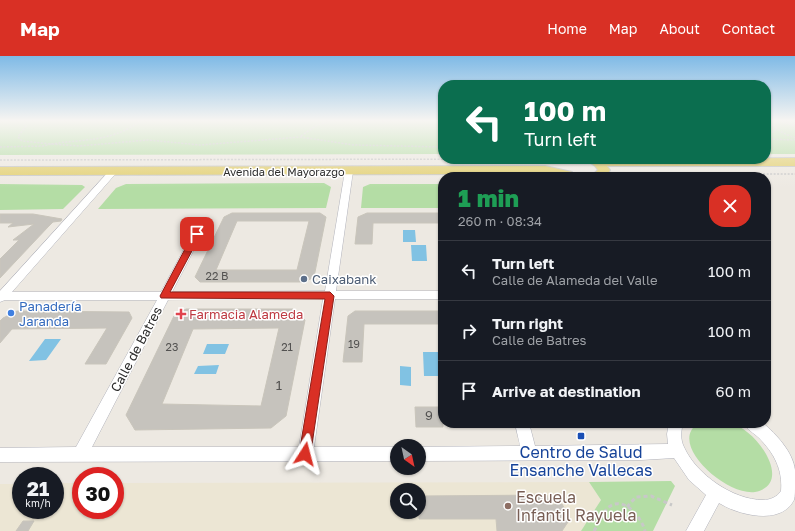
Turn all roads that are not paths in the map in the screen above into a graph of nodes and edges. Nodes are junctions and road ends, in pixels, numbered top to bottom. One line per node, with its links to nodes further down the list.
1 (771, 162): 2 (main road)
2 (795, 162)
3 (438, 163): 4 (main road, Avenida del Mayorazgo)
4 (0, 164)
5 (555, 164): 12 (main road)
6 (599, 164): 13 (main road)
7 (795, 170): 14 (main road)
8 (0, 171): 10 (main road, Avenida del Mayorazgo)
9 (349, 171): 10 (main road, Avenida del Mayorazgo); 11 (main road, Avenida del Mayorazgo); 18 (street)
10 (114, 172): 19 (street)
11 (553, 172)
12 (564, 172)
13 (604, 172)
14 (620, 172)
15 (204, 221): 17 (street, Calle de Batres)
16 (438, 295): 18 (street)
17 (164, 296): 18 (street); 19 (street); 29 (street, Calle de Batres)
18 (330, 296): 24 (street)
19 (0, 297)
20 (523, 428): 27 (street)
21 (674, 428): 23 (street)
22 (757, 428): 30 (street)
23 (678, 451): 27 (street); 31 (street)
24 (305, 454): 25 (street); 29 (street)
25 (390, 454)
26 (426, 454): 27 (street)
27 (529, 454)
28 (0, 455): 29 (street)
29 (80, 455)
30 (790, 458): 32 (street)
31 (716, 493): 32 (street); 33 (street)
32 (791, 500)
33 (695, 531)

